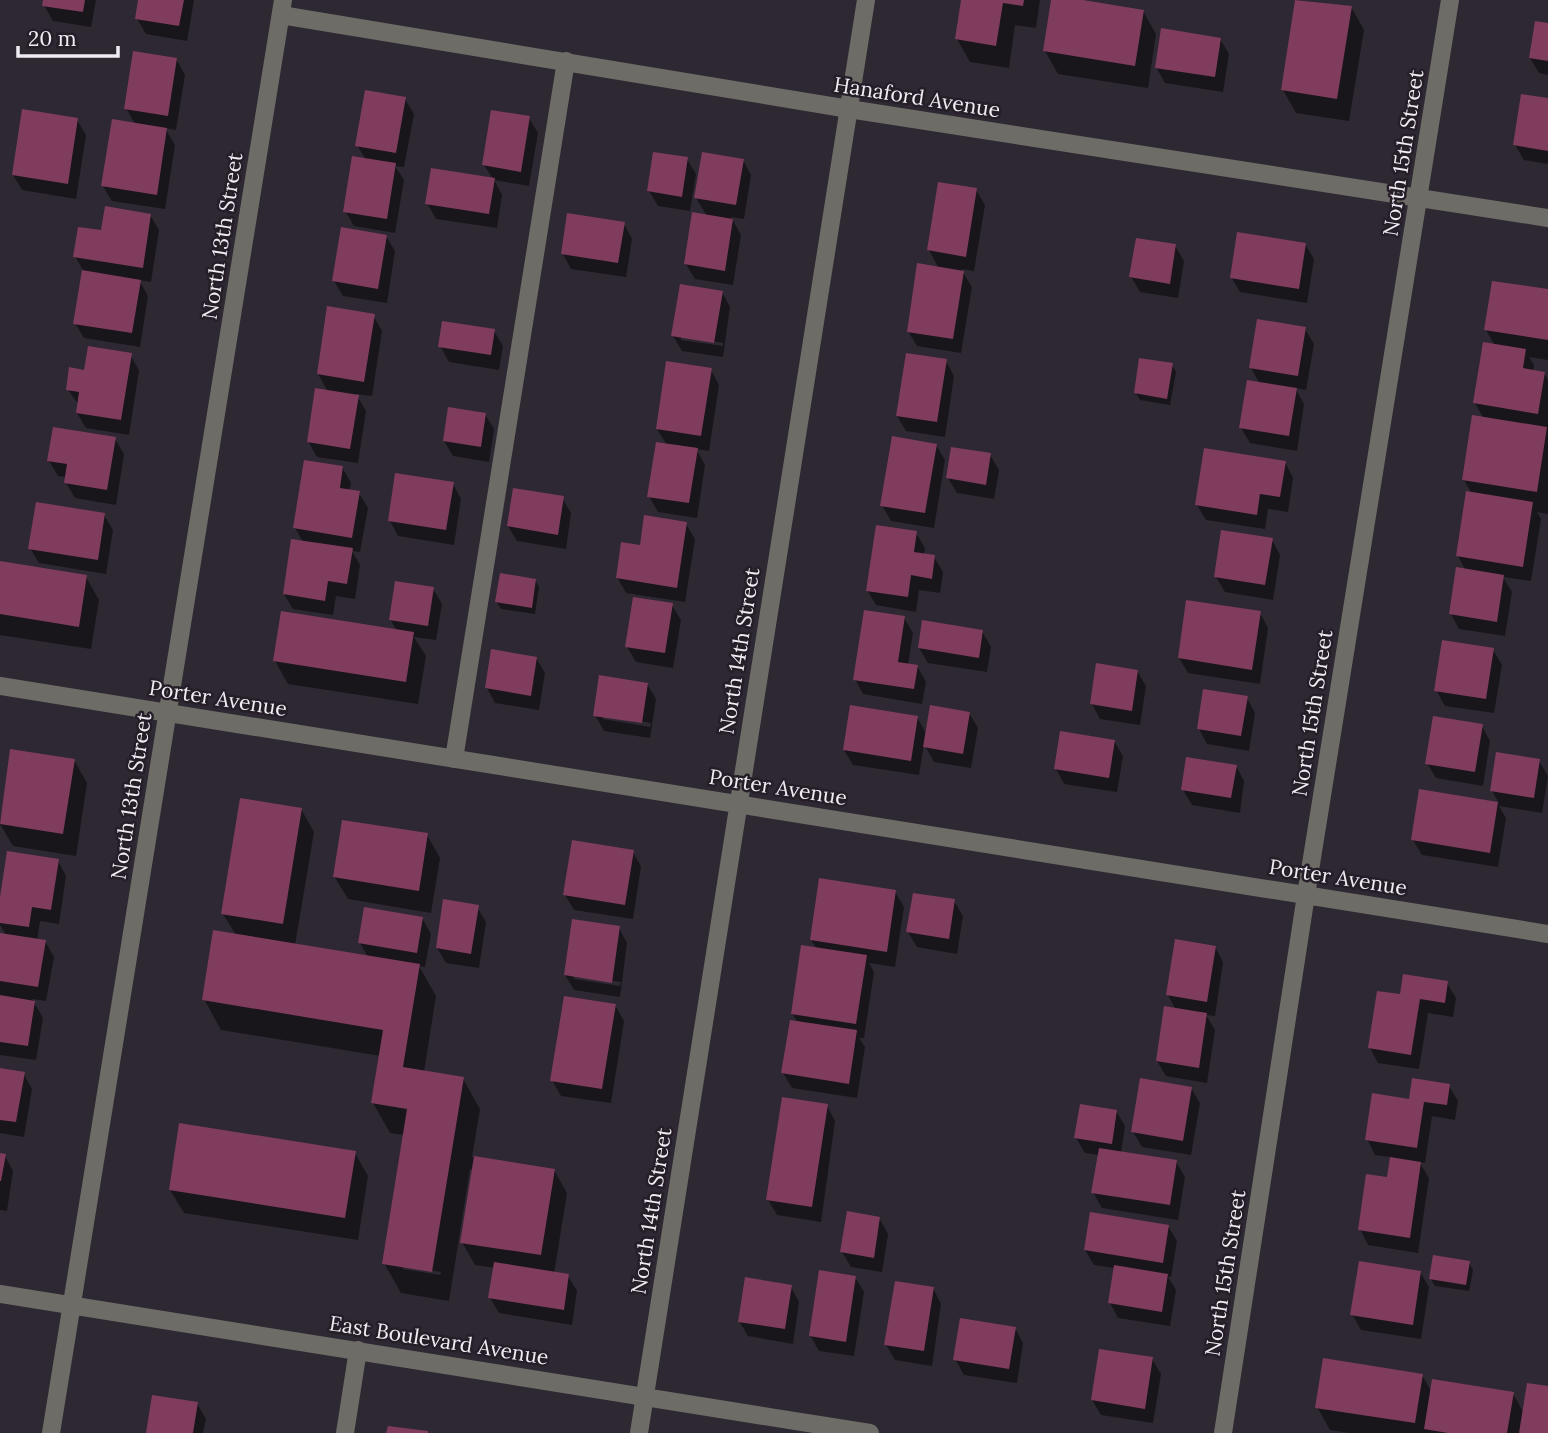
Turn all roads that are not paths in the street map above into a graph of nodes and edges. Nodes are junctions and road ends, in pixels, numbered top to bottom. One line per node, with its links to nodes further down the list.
1 (866, 0): 5 (street, North 14th Street)
2 (1450, 0): 6 (street, North 15th Street)
3 (282, 8): 4 (street, Hanaford Avenue); 9 (street, North 13th Street)
4 (566, 61): 5 (street, Hanaford Avenue); 10 (street)
5 (849, 109): 6 (street, Hanaford Avenue); 11 (street, North 14th Street)
6 (1419, 196): 7 (street, Hanaford Avenue); 12 (street, North 15th Street)
7 (1548, 218)
8 (0, 686): 9 (street, Porter Avenue)
9 (168, 713): 10 (street, Porter Avenue); 15 (street, North 13th Street)
10 (454, 759): 11 (street, Porter Avenue)
11 (738, 803): 12 (street, Porter Avenue); 17 (street, North 14th Street)
12 (1306, 895): 13 (street, Porter Avenue); 22 (street, North 15th Street)
13 (1548, 934)
14 (0, 1294): 15 (street, East Boulevard Avenue)
15 (71, 1306): 16 (street, East Boulevard Avenue); 18 (street, North 13th Street)
16 (358, 1350): 17 (street, East Boulevard Avenue); 19 (street)
17 (645, 1396): 20 (street, North 14th Street); 21 (street, East Boulevard Avenue)
18 (51, 1433)
19 (345, 1433)
20 (639, 1433)
21 (870, 1433)
22 (1223, 1433)

